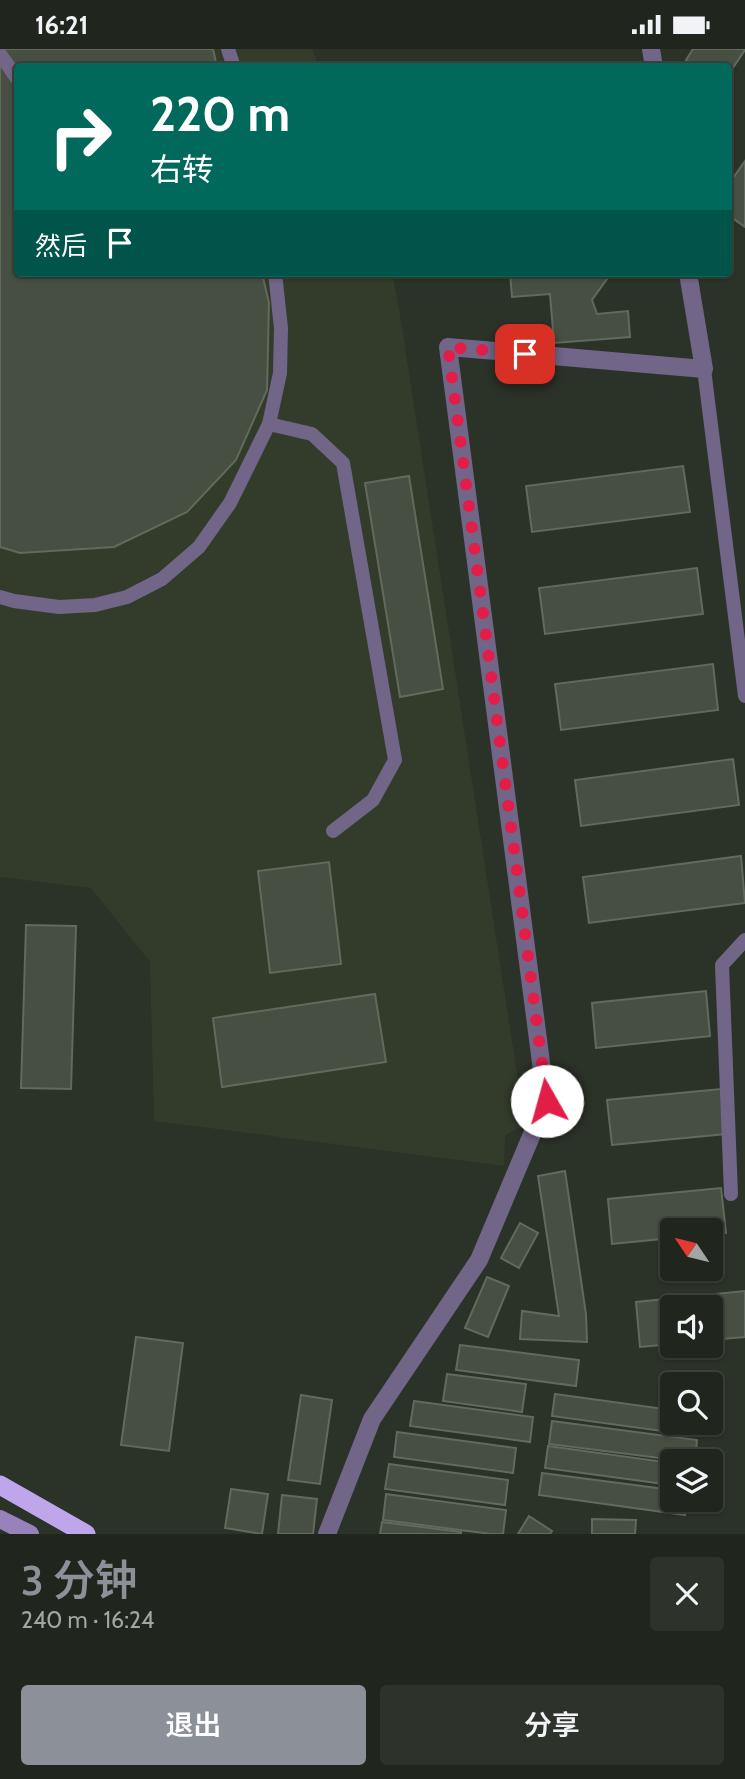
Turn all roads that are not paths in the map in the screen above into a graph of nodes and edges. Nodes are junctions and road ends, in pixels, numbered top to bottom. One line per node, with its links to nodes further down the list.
1 (0, 54): 2 (lane)
2 (14, 74)
3 (275, 277): 6 (lane)
4 (689, 277): 5 (street)
5 (705, 369): 8 (lane); 16 (street)
6 (269, 424): 7 (lane); 9 (lane)
7 (0, 597)
8 (745, 696)
9 (333, 831)
10 (745, 940): 11 (lane)
11 (731, 1194)
12 (0, 1485): 15 (highway)
13 (0, 1518): 14 (main road)
14 (30, 1534)
15 (86, 1534)
16 (327, 1534)

